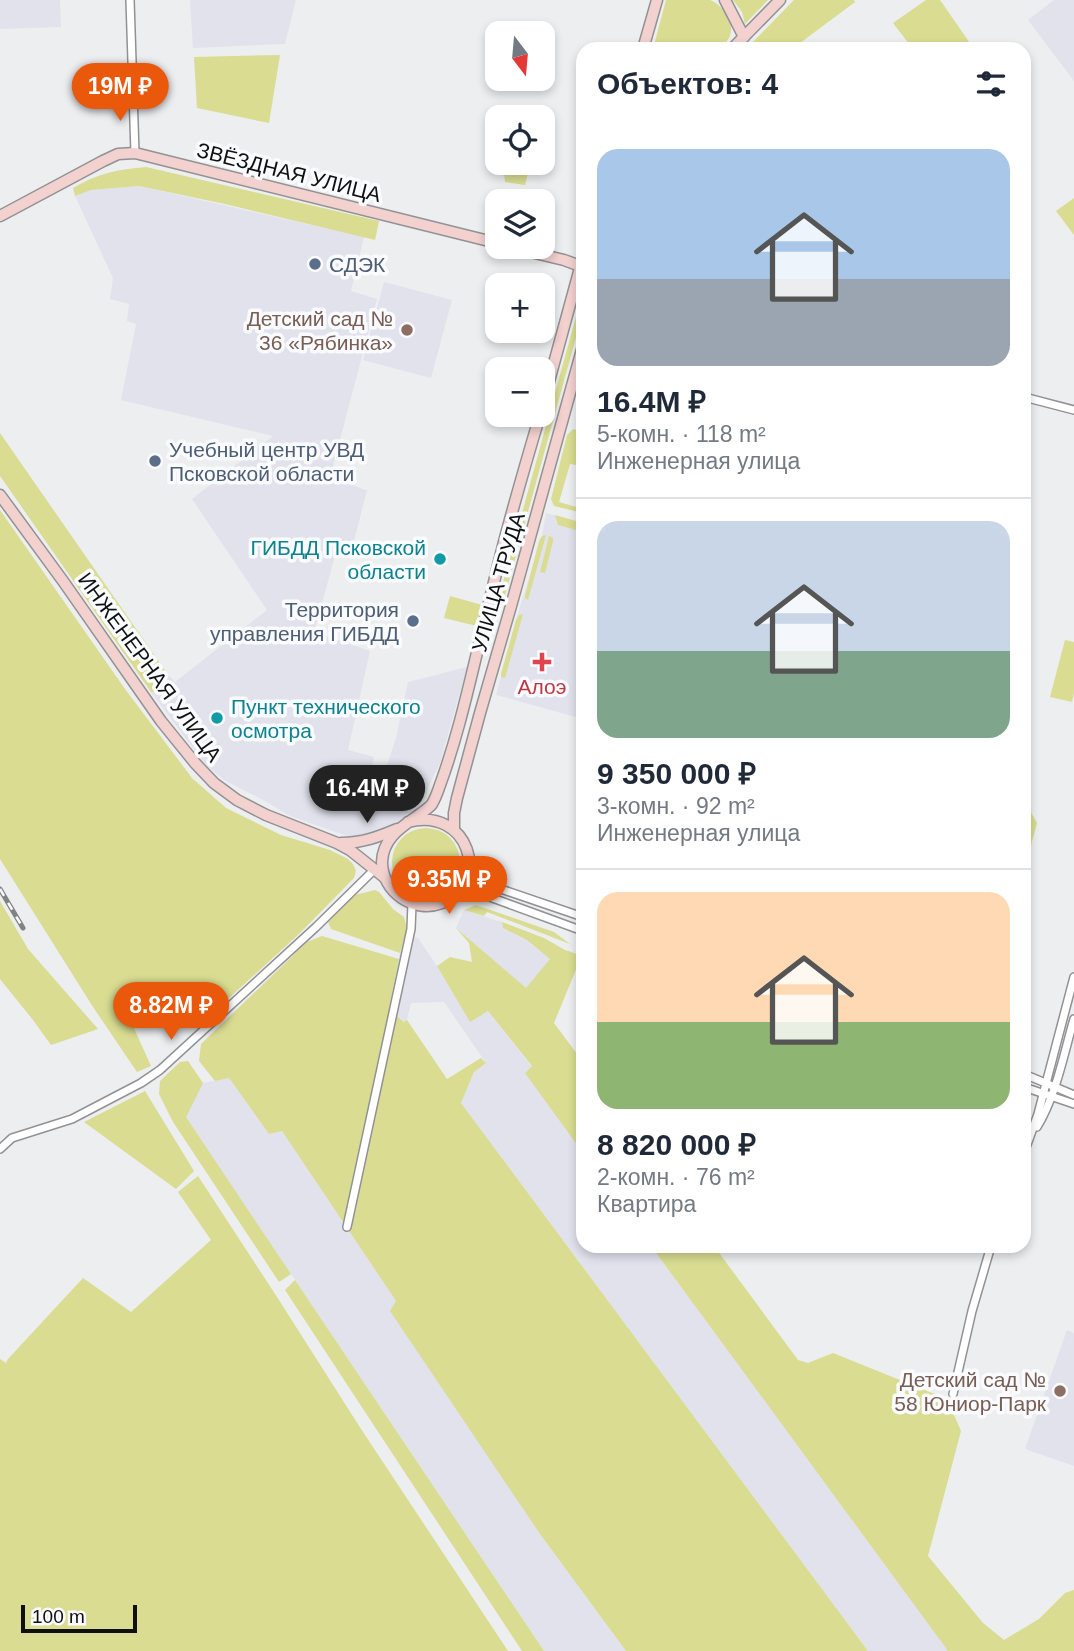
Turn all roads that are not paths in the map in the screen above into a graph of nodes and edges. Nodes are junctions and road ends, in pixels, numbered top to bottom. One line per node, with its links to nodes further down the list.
1 (130, 0): 8 (street)
2 (657, 0): 6 (main road)
3 (724, 0): 5 (main road)
4 (779, 0): 5 (main road)
5 (744, 37): 7 (main road)
6 (645, 42)
7 (739, 42)
8 (135, 153): 9 (main road, ЗВЁЗДНАЯ УЛИЦА); 10 (main road, ЗВЁЗДНАЯ УЛИЦА)
9 (0, 216)
10 (485, 240)
11 (555, 257): 12 (main road)
12 (576, 262)
13 (576, 285): 14 (main road)
14 (555, 360)
15 (576, 371): 21 (main road, УЛИЦА ТРУДА)
16 (1031, 399): 17 (street)
17 (1074, 411)
18 (537, 427): 20 (main road, УЛИЦА ТРУДА)
19 (0, 495): 22 (main road, ИНЖЕНЕРНАЯ УЛИЦА)
20 (405, 824): 21 (main road, ИНЖЕНЕРНАЯ УЛИЦА); 22 (main road, ИНЖЕНЕРНАЯ УЛИЦА); 25 (main road)
21 (454, 829): 24 (main road)
22 (337, 843): 23 (main road, ИНЖЕНЕРНАЯ УЛИЦА)
23 (375, 869): 25 (main road, ИНЖЕНЕРНАЯ УЛИЦА); 40 (street)
24 (468, 874): 26 (main road); 28 (street)
25 (385, 877): 27 (main road, ИНЖЕНЕРНАЯ УЛИЦА)
26 (458, 892): 27 (main road); 29 (street)
27 (412, 904): 41 (street)
28 (576, 915)
29 (576, 928)
30 (1074, 977): 33 (street)
31 (1074, 1018): 34 (street)
32 (1031, 1077): 33 (street)
33 (1045, 1083): 34 (street); 36 (street)
34 (1054, 1087): 36 (street); 37 (street)
35 (1031, 1090): 36 (street)
36 (1046, 1095): 38 (street); 39 (street)
37 (1074, 1095)
38 (1074, 1104)
39 (1031, 1135)
40 (0, 1149)
41 (347, 1227)
42 (989, 1253): 43 (street)
43 (953, 1394)

